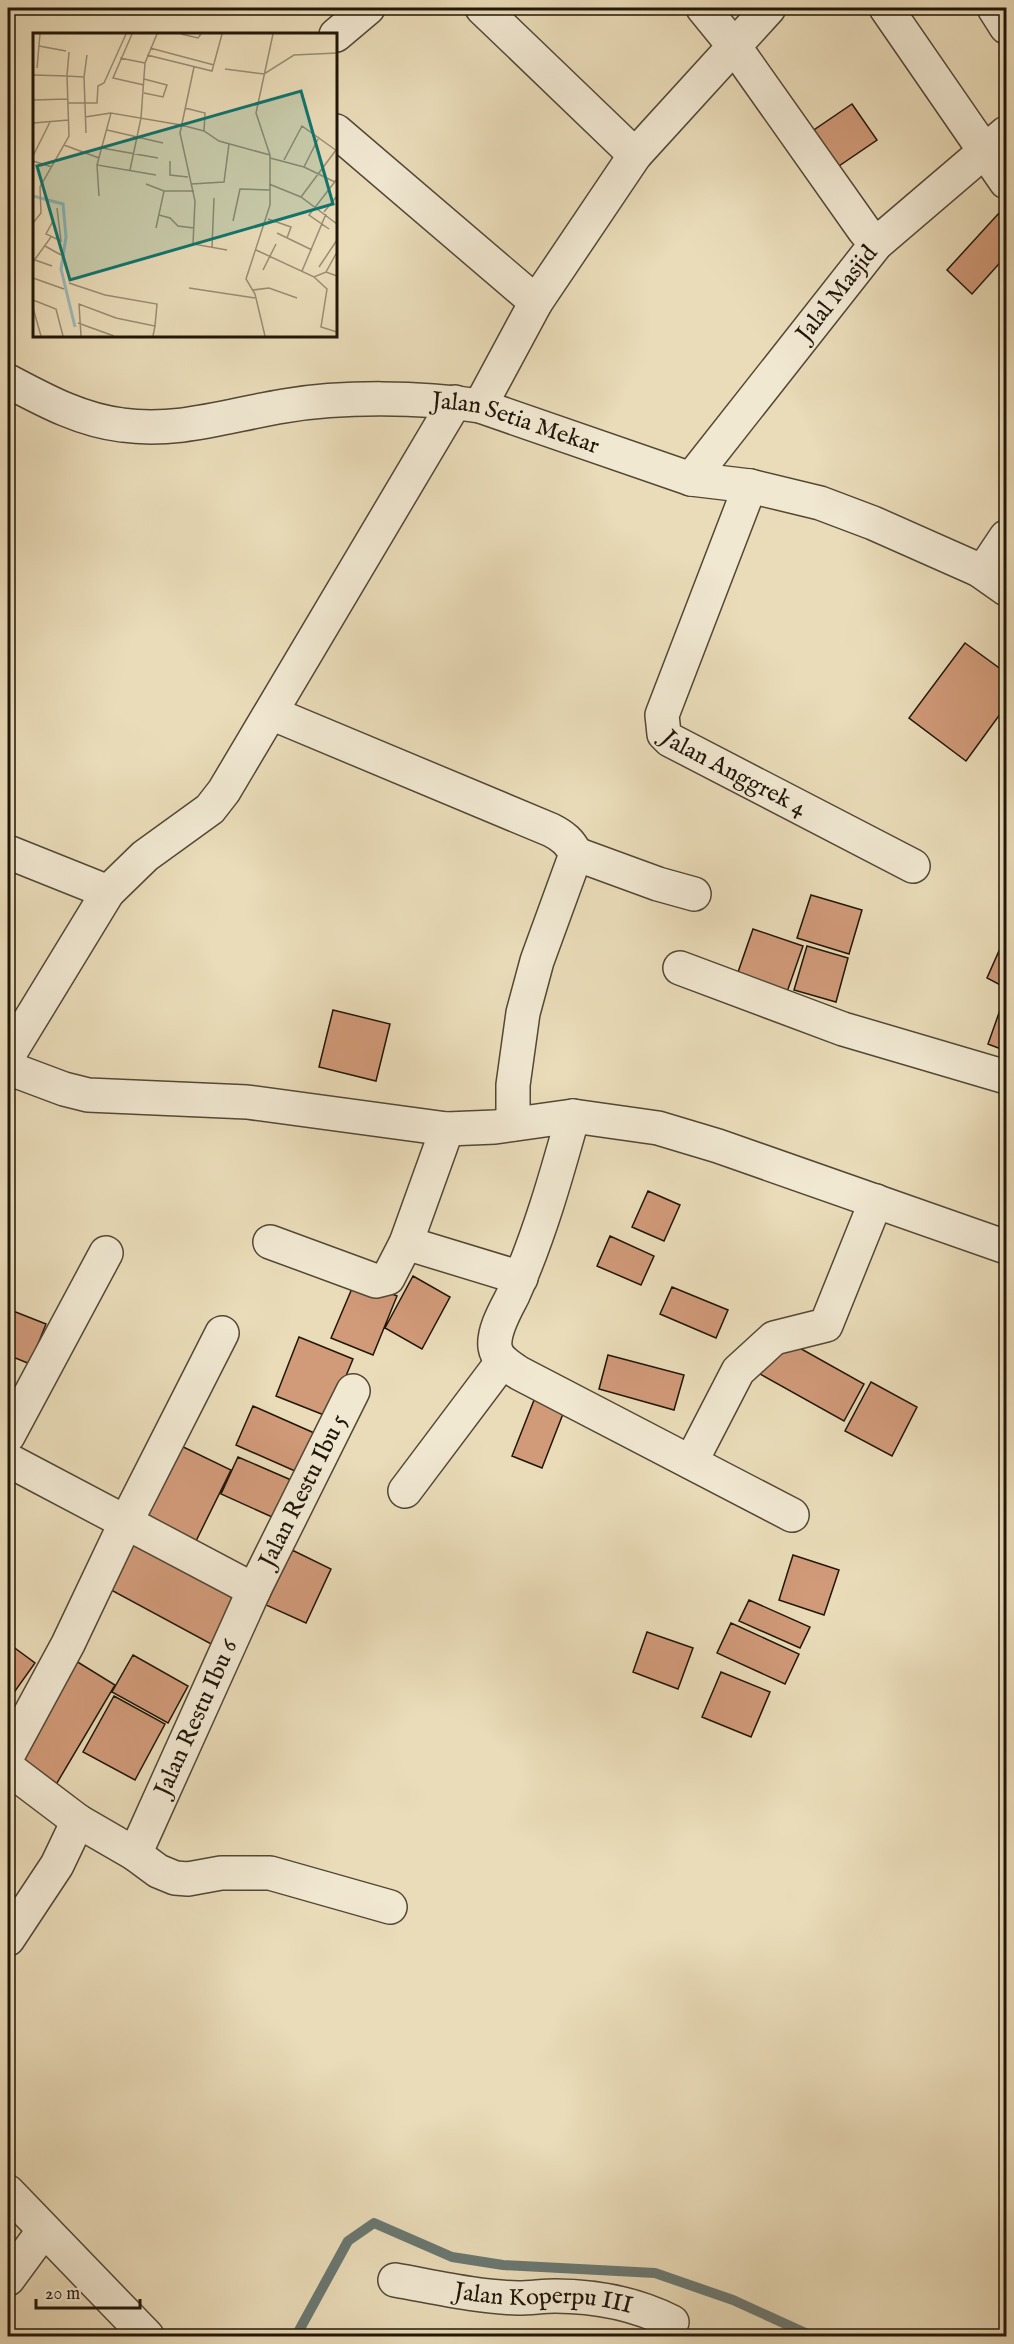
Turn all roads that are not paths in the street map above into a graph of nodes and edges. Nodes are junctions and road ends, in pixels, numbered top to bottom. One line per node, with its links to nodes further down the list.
1 (368, 8): 8 (street)
2 (483, 8): 12 (street)
3 (703, 8): 9 (street)
4 (770, 8): 9 (street)
5 (886, 8): 11 (street)
6 (994, 8): 7 (street)
7 (1006, 27)
8 (338, 33)
9 (734, 46): 12 (street); 14 (street)
10 (338, 133): 15 (street)
11 (996, 142): 13 (street); 14 (street, Jalal Masjid)
12 (635, 154): 15 (street)
13 (1006, 182)
14 (876, 244): 18 (street, Jalal Masjid)
15 (536, 302): 17 (street)
16 (8, 381): 17 (street, Jalan Setia Mekar)
17 (467, 404): 18 (street, Jalan Setia Mekar); 23 (street)
18 (691, 479): 19 (street, Jalan Setia Mekar)
19 (750, 486): 21 (street, Jalan Setia Mekar); 26 (street, Jalan Anggrek 4)
20 (1006, 537): 21 (street)
21 (979, 570): 22 (street, Jalan Setia Mekar)
22 (1006, 589)
23 (271, 713): 25 (street); 27 (street)
24 (8, 852): 27 (street)
25 (576, 854): 28 (street); 34 (street)
26 (913, 867)
27 (108, 892): 30 (street)
28 (694, 894)
29 (680, 968): 32 (street)
30 (8, 1056)
31 (8, 1068): 35 (street)
32 (1006, 1077)
33 (573, 1116): 34 (street); 36 (street); 41 (street)
34 (513, 1124): 35 (street)
35 (447, 1129): 38 (street)
36 (876, 1201): 39 (street); 47 (street)
37 (270, 1242): 38 (street)
38 (406, 1243): 41 (street)
39 (1006, 1247)
40 (106, 1253): 45 (street)
41 (521, 1278): 43 (street)
42 (222, 1333): 50 (street)
43 (502, 1362): 47 (street); 48 (street)
44 (353, 1391): 51 (street, Jalan Restu Ibu 5)
45 (8, 1436)
46 (8, 1460): 50 (street)
47 (691, 1462): 49 (street)
48 (405, 1491)
49 (792, 1515)
50 (125, 1524): 51 (street); 52 (street)
51 (254, 1590): 55 (street, Jalan Restu Ibu 6)
52 (8, 1755)
53 (8, 1768): 54 (street)
54 (78, 1821): 55 (street); 57 (street)
55 (137, 1850): 56 (street)
56 (390, 1906)
57 (8, 1939)
58 (8, 2192): 59 (street)
59 (44, 2230): 60 (street); 62 (street)
60 (8, 2279)
61 (395, 2280): 63 (street, Jalan Koperpu III)
62 (147, 2337)
63 (664, 2337)

